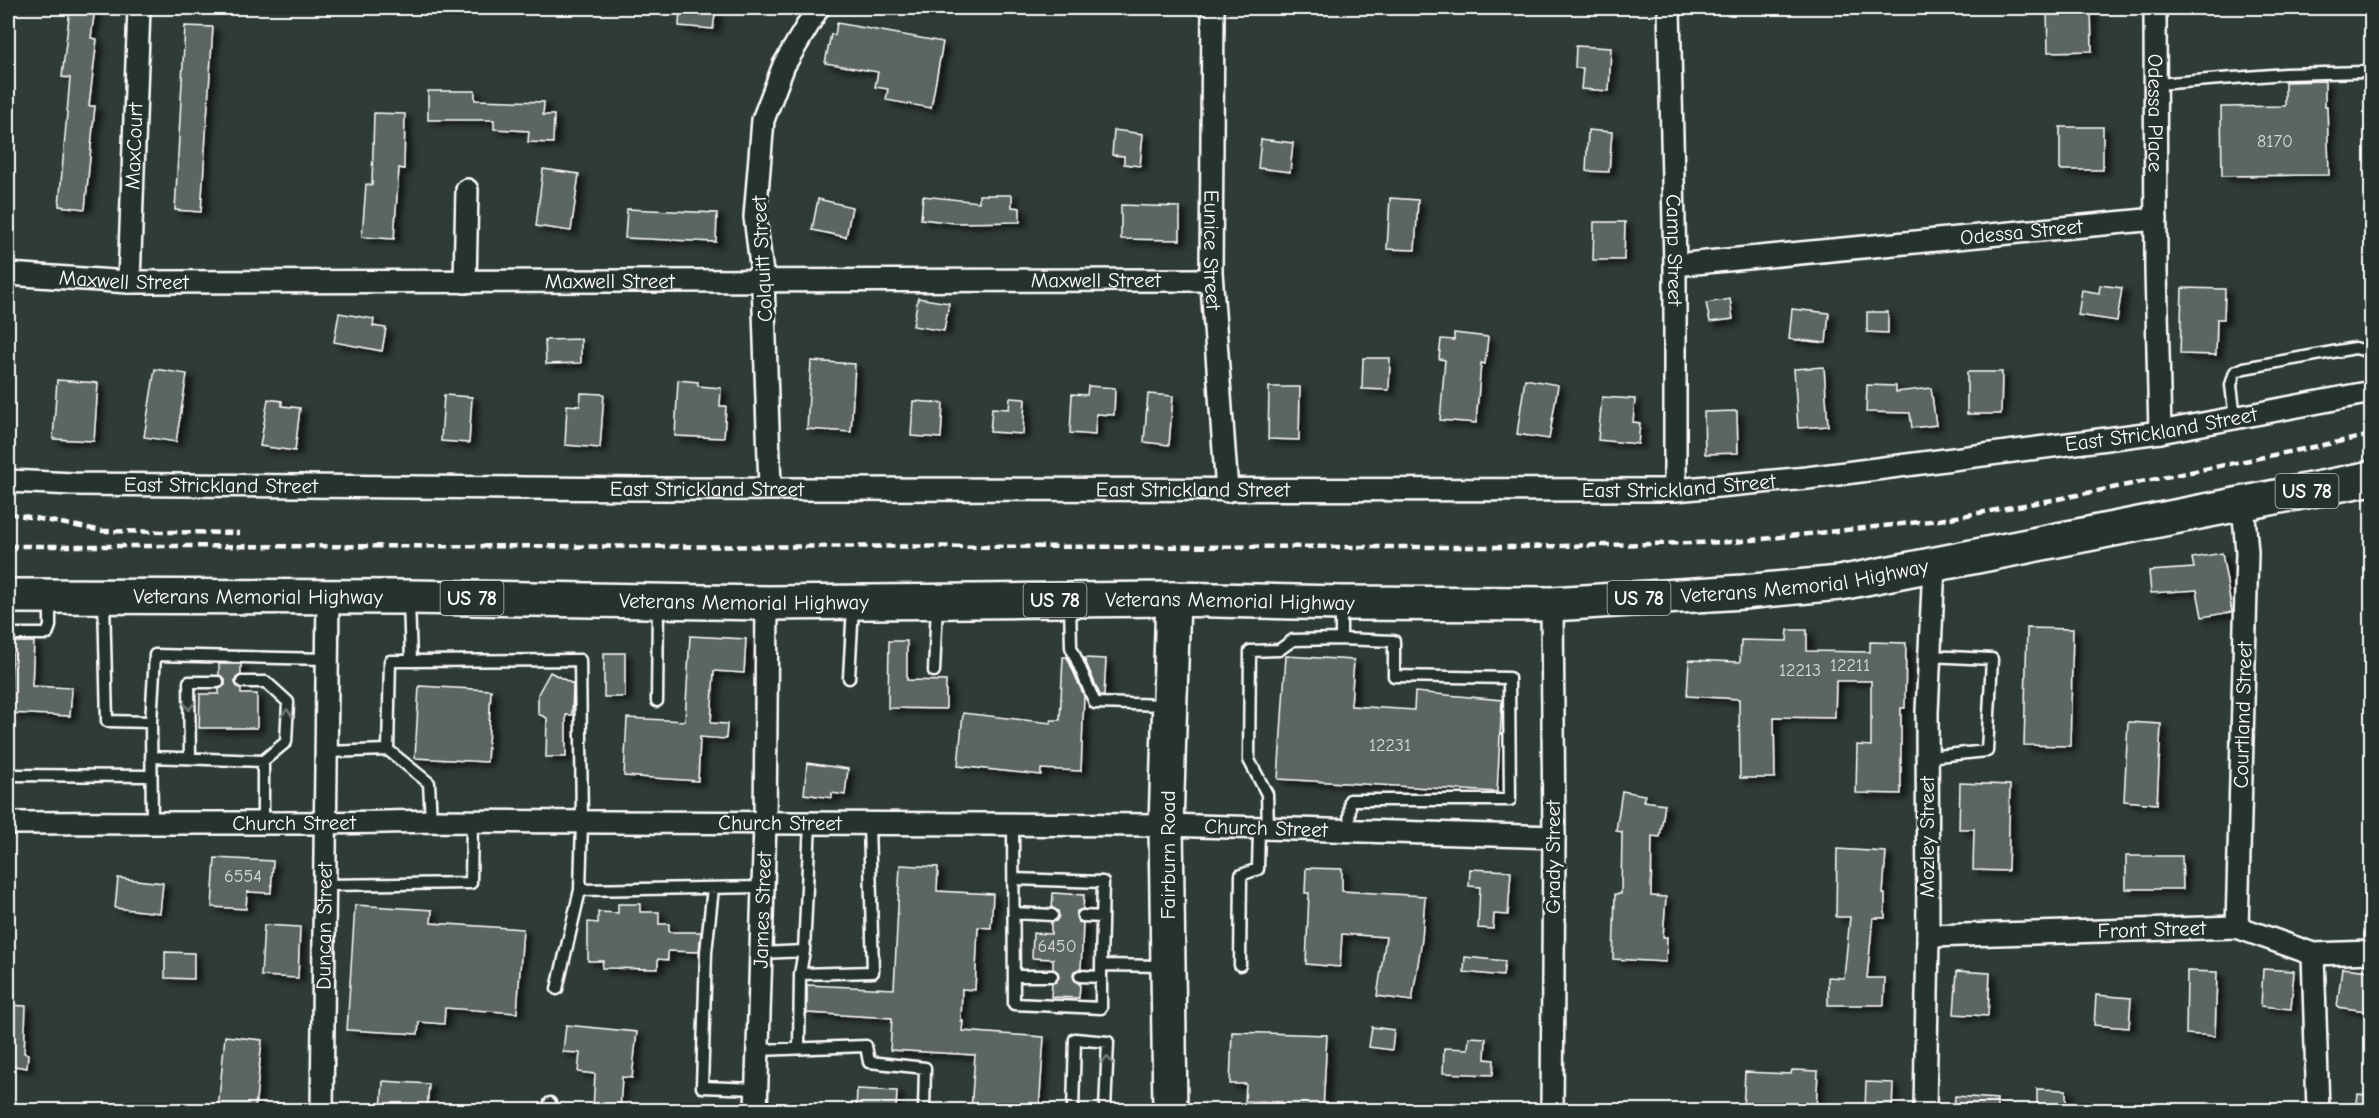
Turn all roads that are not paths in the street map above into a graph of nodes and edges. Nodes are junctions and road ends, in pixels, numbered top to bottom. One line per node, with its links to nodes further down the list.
1 (139, 8): 14 (street, MaxCourt)
2 (818, 8): 13 (street, Colquitt Street)
3 (1213, 8): 12 (street, Eunice Street)
4 (1670, 8): 10 (street, Camp Street)
5 (2156, 8): 7 (street, Odessa Place)
6 (2364, 72): 7 (lane)
7 (2157, 84): 9 (street, Odessa Place)
8 (467, 190): 15 (street)
9 (2156, 219): 10 (street, Odessa Street); 19 (street)
10 (1675, 265): 23 (street, Camp Street)
11 (8, 274): 14 (street, Maxwell Street)
12 (1211, 280): 13 (street, Maxwell Street); 24 (street, Eunice Street)
13 (763, 281): 15 (street, Maxwell Street); 22 (street, Colquitt Street)
14 (129, 282): 15 (street, Maxwell Street)
15 (465, 282)
16 (2372, 356): 18 (lane)
17 (2372, 392): 18 (street, East Strickland Street)
18 (2235, 418): 19 (street, East Strickland Street)
19 (2160, 432): 23 (street, East Strickland Street)
20 (2372, 478): 25 (main road, Veterans Memorial Highway / US 78)
21 (8, 481): 22 (street, East Strickland Street)
22 (770, 488): 24 (street, East Strickland Street)
23 (1675, 490): 24 (street, East Strickland Street)
24 (1227, 491)
25 (2243, 504): 26 (main road, Veterans Memorial Highway / US 78); 84 (street, Courtland Street)
26 (1934, 565): 39 (main road, Veterans Memorial Highway / US 78); 42 (street, Mozley Street)
27 (8, 596): 28 (main road, Veterans Memorial Highway / US 78)
28 (50, 597): 29 (main road, Veterans Memorial Highway / US 78); 40 (lane)
29 (104, 597): 30 (main road, Veterans Memorial Highway / US 78); 51 (lane)
30 (328, 597): 31 (main road, Veterans Memorial Highway / US 78); 43 (street, Duncan Street)
31 (409, 597): 34 (main road, Veterans Memorial Highway / US 78); 44 (lane)
32 (1173, 599): 33 (main road, Veterans Memorial Highway / US 78); 38 (main road, Veterans Memorial Highway / US 78); 50 (main road, Fairburn Road)
33 (1070, 600): 35 (main road, Veterans Memorial Highway / US 78); 50 (lane)
34 (658, 601): 37 (main road, Veterans Memorial Highway / US 78); 49 (lane)
35 (937, 601): 36 (main road, Veterans Memorial Highway / US 78); 45 (lane)
36 (853, 602): 37 (main road, Veterans Memorial Highway / US 78); 46 (lane)
37 (767, 603): 66 (street, James Street)
38 (1341, 603): 39 (main road, Veterans Memorial Highway / US 78); 41 (lane)
39 (1552, 603): 74 (street, Grady Street)
40 (8, 634)
41 (1341, 639): 72 (lane); 73 (lane)
42 (1928, 656): 55 (street, Mozley Street); 55 (lane)
43 (327, 659): 51 (lane); 53 (street, Duncan Street)
44 (411, 661): 52 (lane); 64 (lane)
45 (934, 671)
46 (849, 678)
47 (218, 682): 56 (lane, one-way to 56)
48 (243, 682): 57 (lane, one-way to 48)
49 (657, 701)
50 (1170, 705): 71 (main road, Fairburn Road)
51 (151, 723): 54 (lane)
52 (388, 750): 53 (lane); 60 (lane)
53 (325, 752): 68 (street, Duncan Street)
54 (151, 757): 56 (lane); 59 (lane)
55 (1927, 757): 85 (street, Mozley Street)
56 (190, 758): 57 (lane)
57 (263, 761): 63 (lane)
58 (8, 775): 59 (lane)
59 (151, 776): 62 (lane)
60 (431, 821): 61 (street, Church Street); 68 (street, Church Street)
61 (472, 821): 64 (street, Church Street); 76 (lane)
62 (152, 822): 63 (street, Church Street); 65 (street, Church Street)
63 (263, 822): 68 (street, Church Street)
64 (582, 822): 66 (street, Church Street); 79 (lane)
65 (8, 823)
66 (765, 823): 67 (street, Church Street); 77 (street, James Street)
67 (810, 823): 69 (street, Church Street); 86 (lane)
68 (325, 824): 76 (street, Duncan Street)
69 (869, 824): 70 (street, Church Street); 93 (lane)
70 (1013, 824): 71 (street, Church Street); 75 (lane)
71 (1166, 825): 72 (street, Church Street); 92 (main road, Fairburn Road)
72 (1263, 828): 73 (street, Church Street); 91 (lane)
73 (1349, 831): 74 (street, Church Street)
74 (1554, 837): 107 (street, Grady Street)
75 (1014, 879): 80 (lane); 83 (lane)
76 (326, 885): 102 (street, Duncan Street)
77 (763, 887): 78 (lane); 88 (street, James Street)
78 (713, 888): 79 (lane); 101 (lane)
79 (580, 890): 98 (lane)
80 (1014, 913): 81 (lane); 94 (lane)
81 (1052, 915)
82 (1083, 916): 83 (lane)
83 (1102, 917): 90 (lane)
84 (2237, 927): 85 (street, Front Street); 89 (street, Front Street)
85 (1928, 936): 108 (street, Mozley Street)
86 (804, 951): 88 (lane); 93 (lane)
87 (2372, 952): 89 (street, Front Street)
88 (761, 953): 100 (street, James Street)
89 (2313, 954): 109 (street)
90 (1101, 964): 92 (lane); 97 (lane)
91 (1240, 965)
92 (1168, 966): 106 (main road, Fairburn Road)
93 (800, 974): 99 (lane)
94 (1014, 976): 95 (lane); 97 (lane)
95 (1052, 976)
96 (1080, 976): 97 (lane)
97 (1101, 978)
98 (556, 989)
99 (799, 1048): 100 (lane); 103 (lane)
100 (758, 1050): 101 (street, James Street)
101 (756, 1100)
102 (322, 1110)
103 (924, 1110)
104 (1073, 1110): 105 (lane, one-way to 104)
105 (1105, 1110)
106 (1170, 1110)
107 (1552, 1110)
108 (1924, 1110)
109 (2318, 1110)

